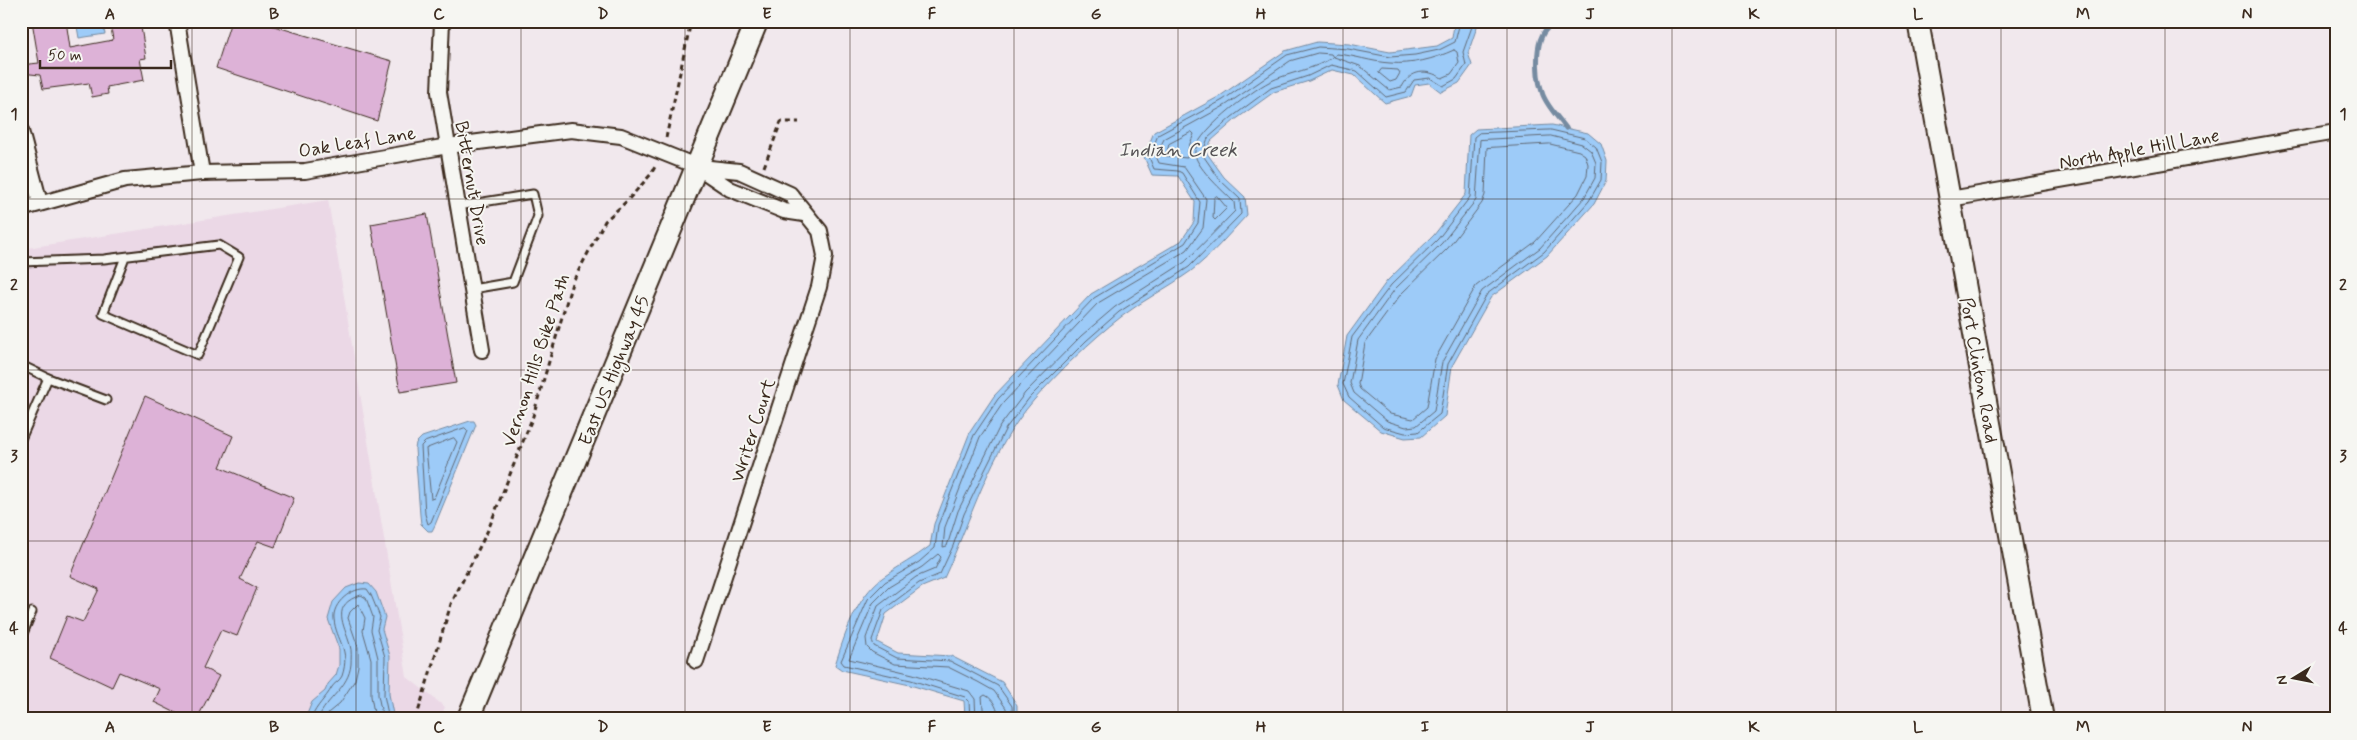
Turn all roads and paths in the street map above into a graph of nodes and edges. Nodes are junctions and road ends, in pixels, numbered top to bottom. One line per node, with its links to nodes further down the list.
1 (177, 21): 12 (street)
2 (442, 21): 9 (street, Bitternut Drive)
3 (691, 21): 10 (path, Vernon Hills Bike Path)
4 (757, 21): 11 (main road, East US Highway 45)
5 (1918, 21): 14 (street, Port Clinton Road)
6 (799, 122): 13 (path)
7 (21, 131): 15 (street)
8 (2336, 132): 14 (street, North Apple Hill Lane)
9 (448, 146): 10 (street, Oak Leaf Lane); 12 (street, Oak Leaf Lane); 16 (street, Bitternut Drive)
10 (662, 152): 11 (street, Oak Leaf Lane); 30 (path, Vernon Hills Bike Path)
11 (696, 166): 18 (street); 18 (street, Writer Court); 31 (main road, East US Highway 45)
12 (202, 173): 15 (street, Oak Leaf Lane)
13 (761, 174)
14 (1950, 199): 32 (street, Port Clinton Road)
15 (40, 203): 17 (street, Oak Leaf Lane)
16 (458, 206): 21 (street, Bitternut Drive); 21 (lane)
17 (21, 209)
18 (804, 214): 29 (street, Writer Court)
19 (125, 257): 19 (lane); 20 (lane)
20 (21, 262)
21 (472, 289): 22 (street, Bitternut Drive)
22 (482, 350)
23 (21, 365): 24 (lane)
24 (48, 378): 25 (lane); 26 (lane)
25 (106, 400)
26 (21, 440)
27 (32, 612): 28 (lane)
28 (21, 638)
29 (696, 662)
30 (416, 719)
31 (468, 719)
32 (2043, 719)

